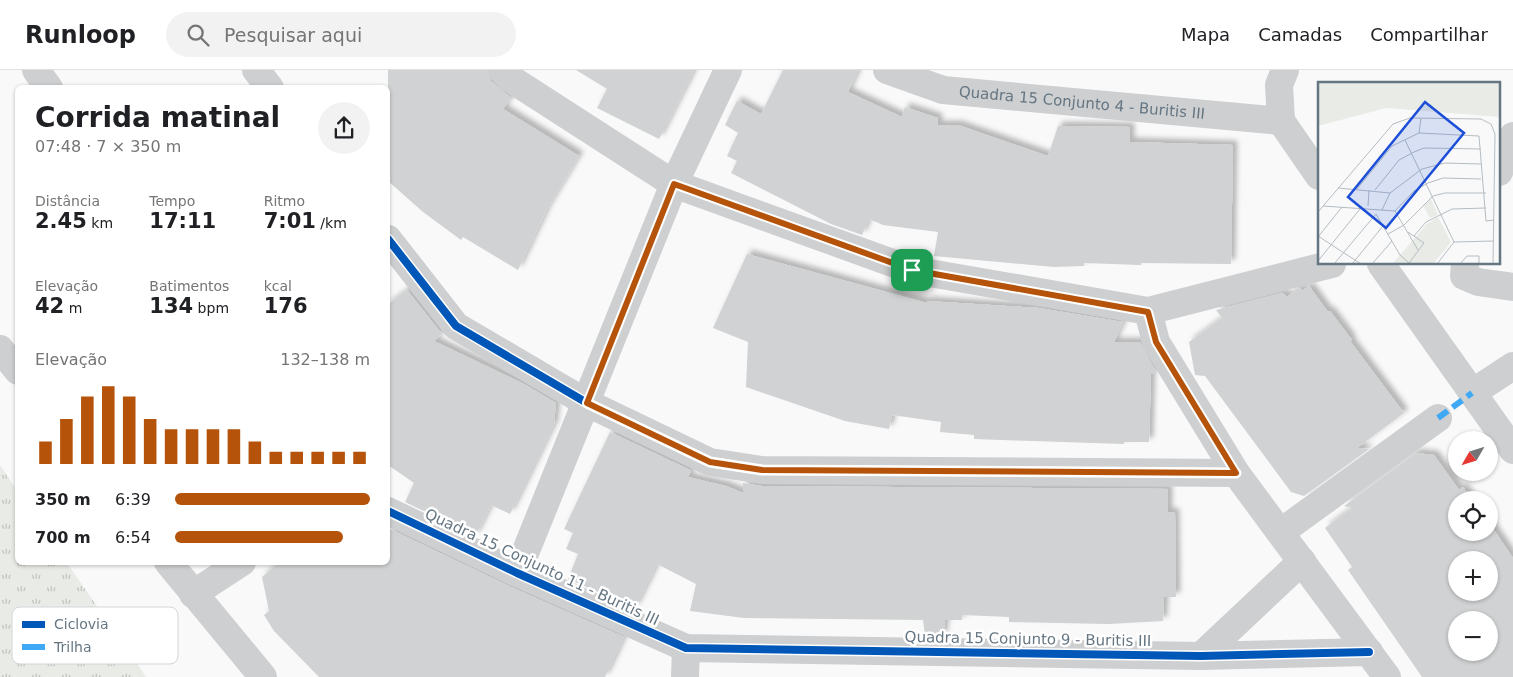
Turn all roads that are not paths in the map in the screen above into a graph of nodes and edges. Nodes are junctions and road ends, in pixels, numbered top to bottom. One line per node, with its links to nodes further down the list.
1 (36, 70): 7 (street)
2 (256, 70): 8 (street)
3 (502, 70): 13 (street)
4 (728, 70): 13 (street)
5 (887, 70): 9 (street, Quadra 15 Conjunto 4 - Buritis III)
6 (1285, 70): 9 (street)
7 (47, 85)
8 (268, 85)
9 (1281, 121): 12 (street)
10 (1513, 136): 11 (street)
11 (1500, 169)
12 (1318, 175)
13 (674, 184): 19 (street); 24 (street)
14 (390, 242): 24 (street)
15 (1328, 265): 19 (street)
16 (1383, 265): 23 (street)
17 (1465, 265): 18 (street)
18 (1513, 287)
19 (1148, 312): 27 (street)
20 (0, 349): 22 (street)
21 (1513, 366): 23 (street)
22 (15, 367)
23 (1472, 393): 26 (street)
24 (587, 403): 27 (street); 33 (street)
25 (1438, 418): 29 (street)
26 (1513, 450)
27 (1236, 473): 29 (street)
28 (390, 512): 33 (street, Quadra 15 Conjunto 11 - Buritis III)
29 (1281, 532): 30 (street)
30 (1302, 561): 36 (street); 37 (street)
31 (170, 565): 34 (street)
32 (237, 565): 34 (street)
33 (517, 573): 35 (street, Quadra 15 Conjunto 11 - Buritis III)
34 (193, 594): 38 (street)
35 (686, 648): 37 (street, Quadra 15 Conjunto 9 - Buritis III); 39 (street)
36 (1369, 652): 37 (street, Quadra 15 Conjunto 9 - Buritis III); 40 (street)
37 (1201, 656)
38 (263, 677)
39 (684, 677)
40 (1387, 677)

